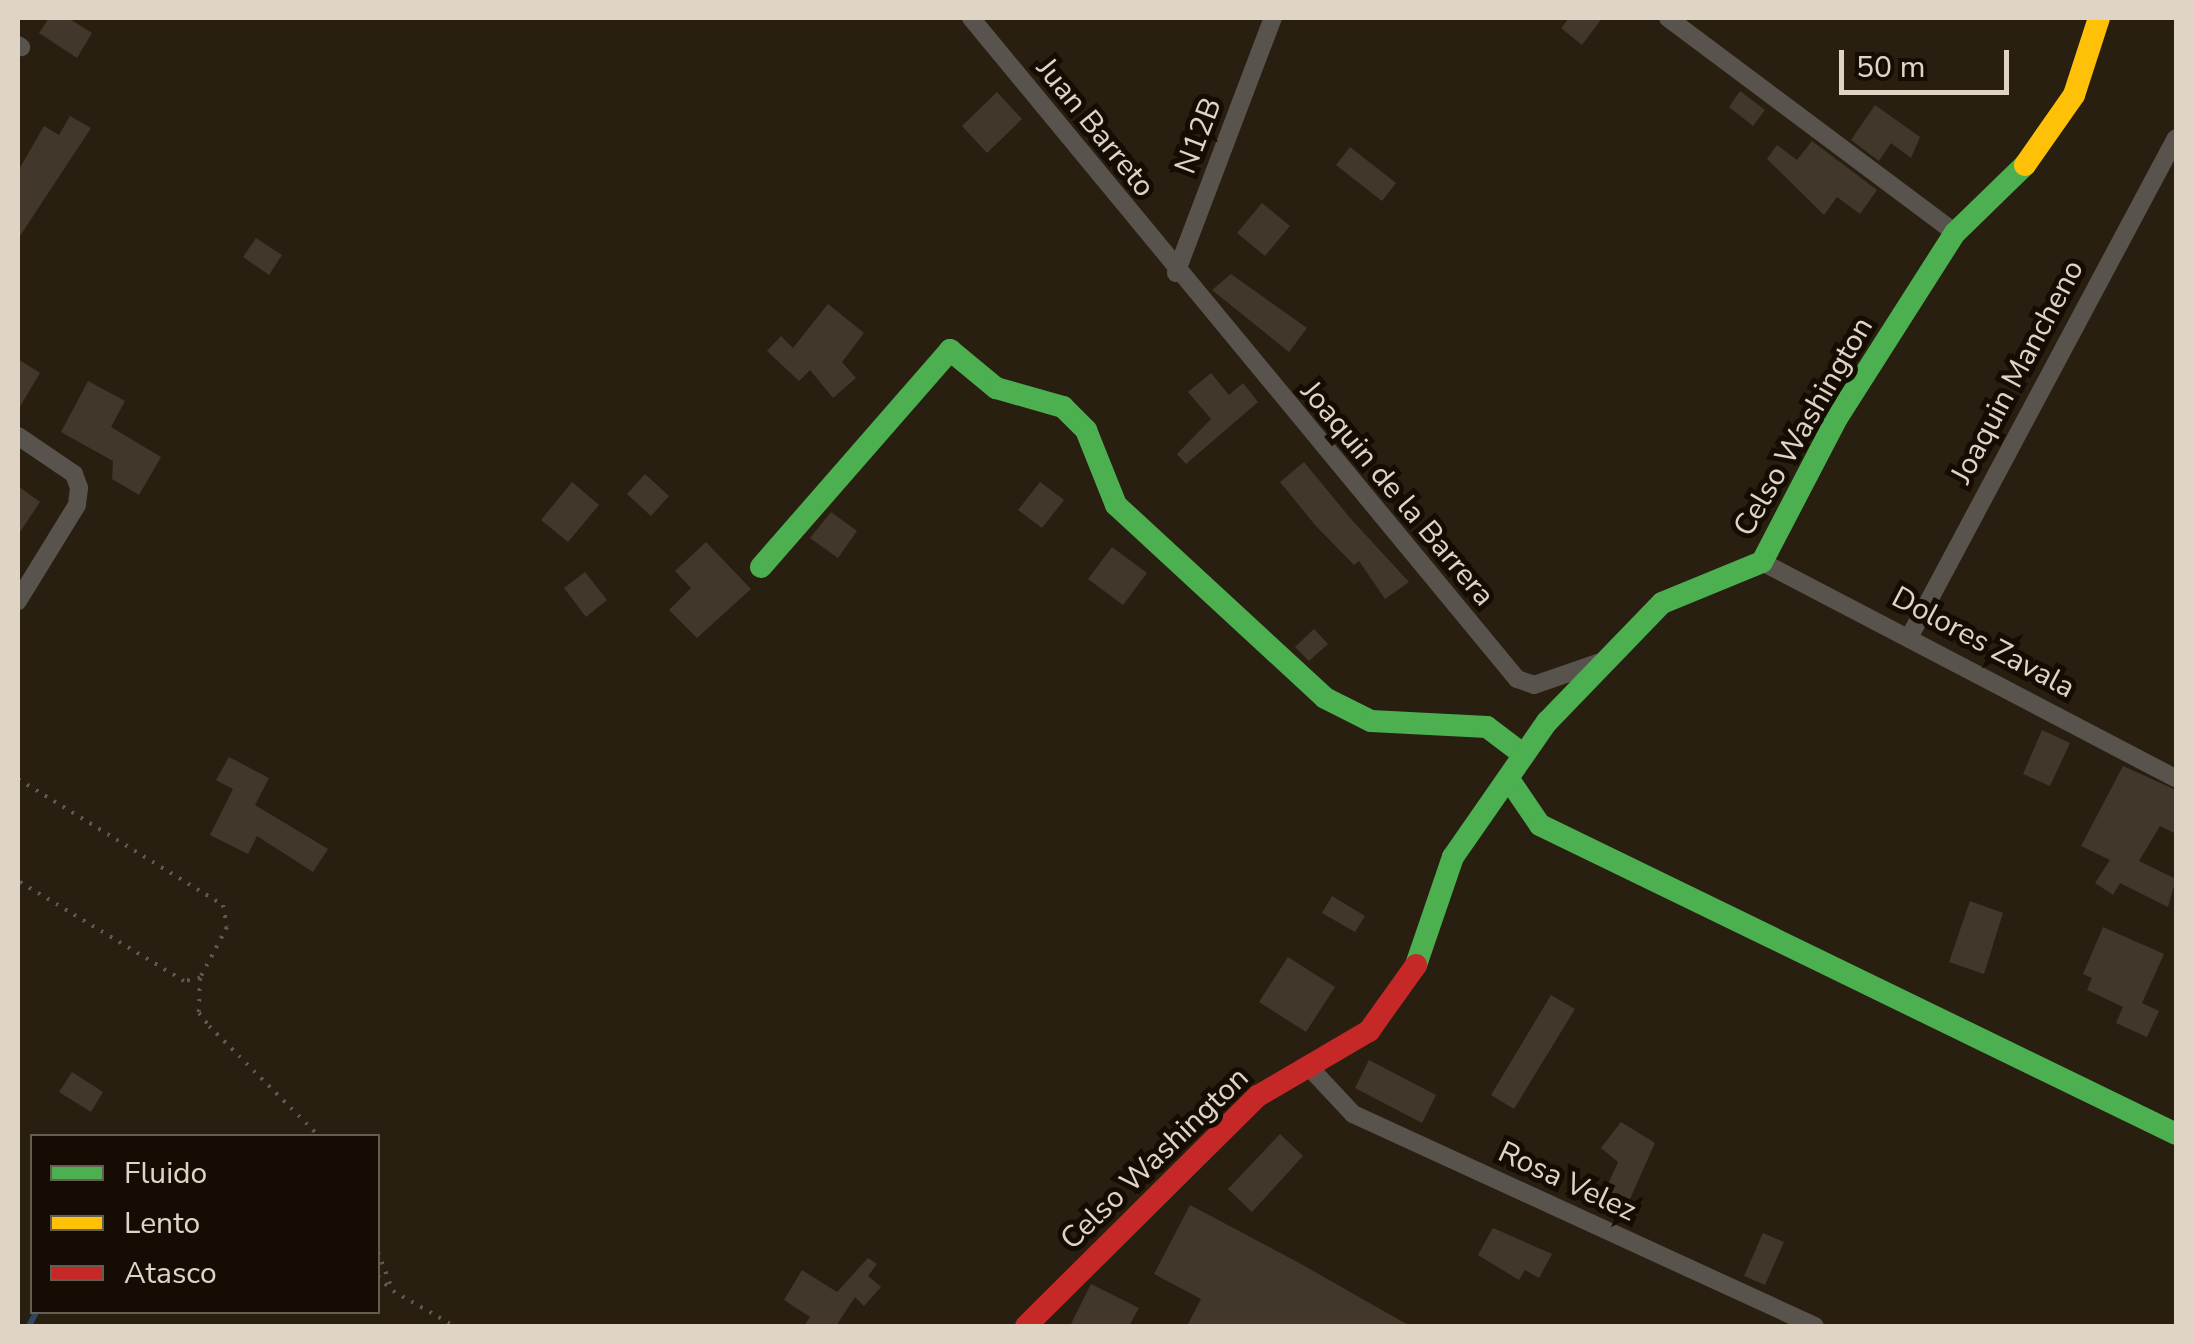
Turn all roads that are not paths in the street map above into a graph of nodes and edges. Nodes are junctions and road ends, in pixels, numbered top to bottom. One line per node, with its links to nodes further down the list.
1 (971, 18): 7 (street, Juan Barreto)
2 (1273, 18): 7 (street, N12B)
3 (1668, 18): 6 (street)
4 (2099, 18): 6 (street, Celso Washington)
5 (2176, 138): 12 (street, Joaquin Mancheno)
6 (1955, 233): 9 (street, Celso Washington)
7 (1176, 273): 13 (street, Joaquin de la Barrera)
8 (18, 436): 11 (street)
9 (1762, 562): 12 (street, Dolores Zavala); 13 (street, Celso Washington)
10 (761, 567): 14 (street)
11 (18, 602)
12 (1911, 634): 16 (street, Dolores Zavala)
13 (1604, 662): 14 (street, Celso Washington)
14 (1524, 755): 15 (street, Celso Washington)
15 (1508, 778): 17 (street, Celso Washington); 18 (street)
16 (2176, 778)
17 (1310, 1068): 19 (street, Celso Washington); 20 (street, Rosa Velez)
18 (2176, 1134)
19 (1026, 1326)
20 (1815, 1326)

